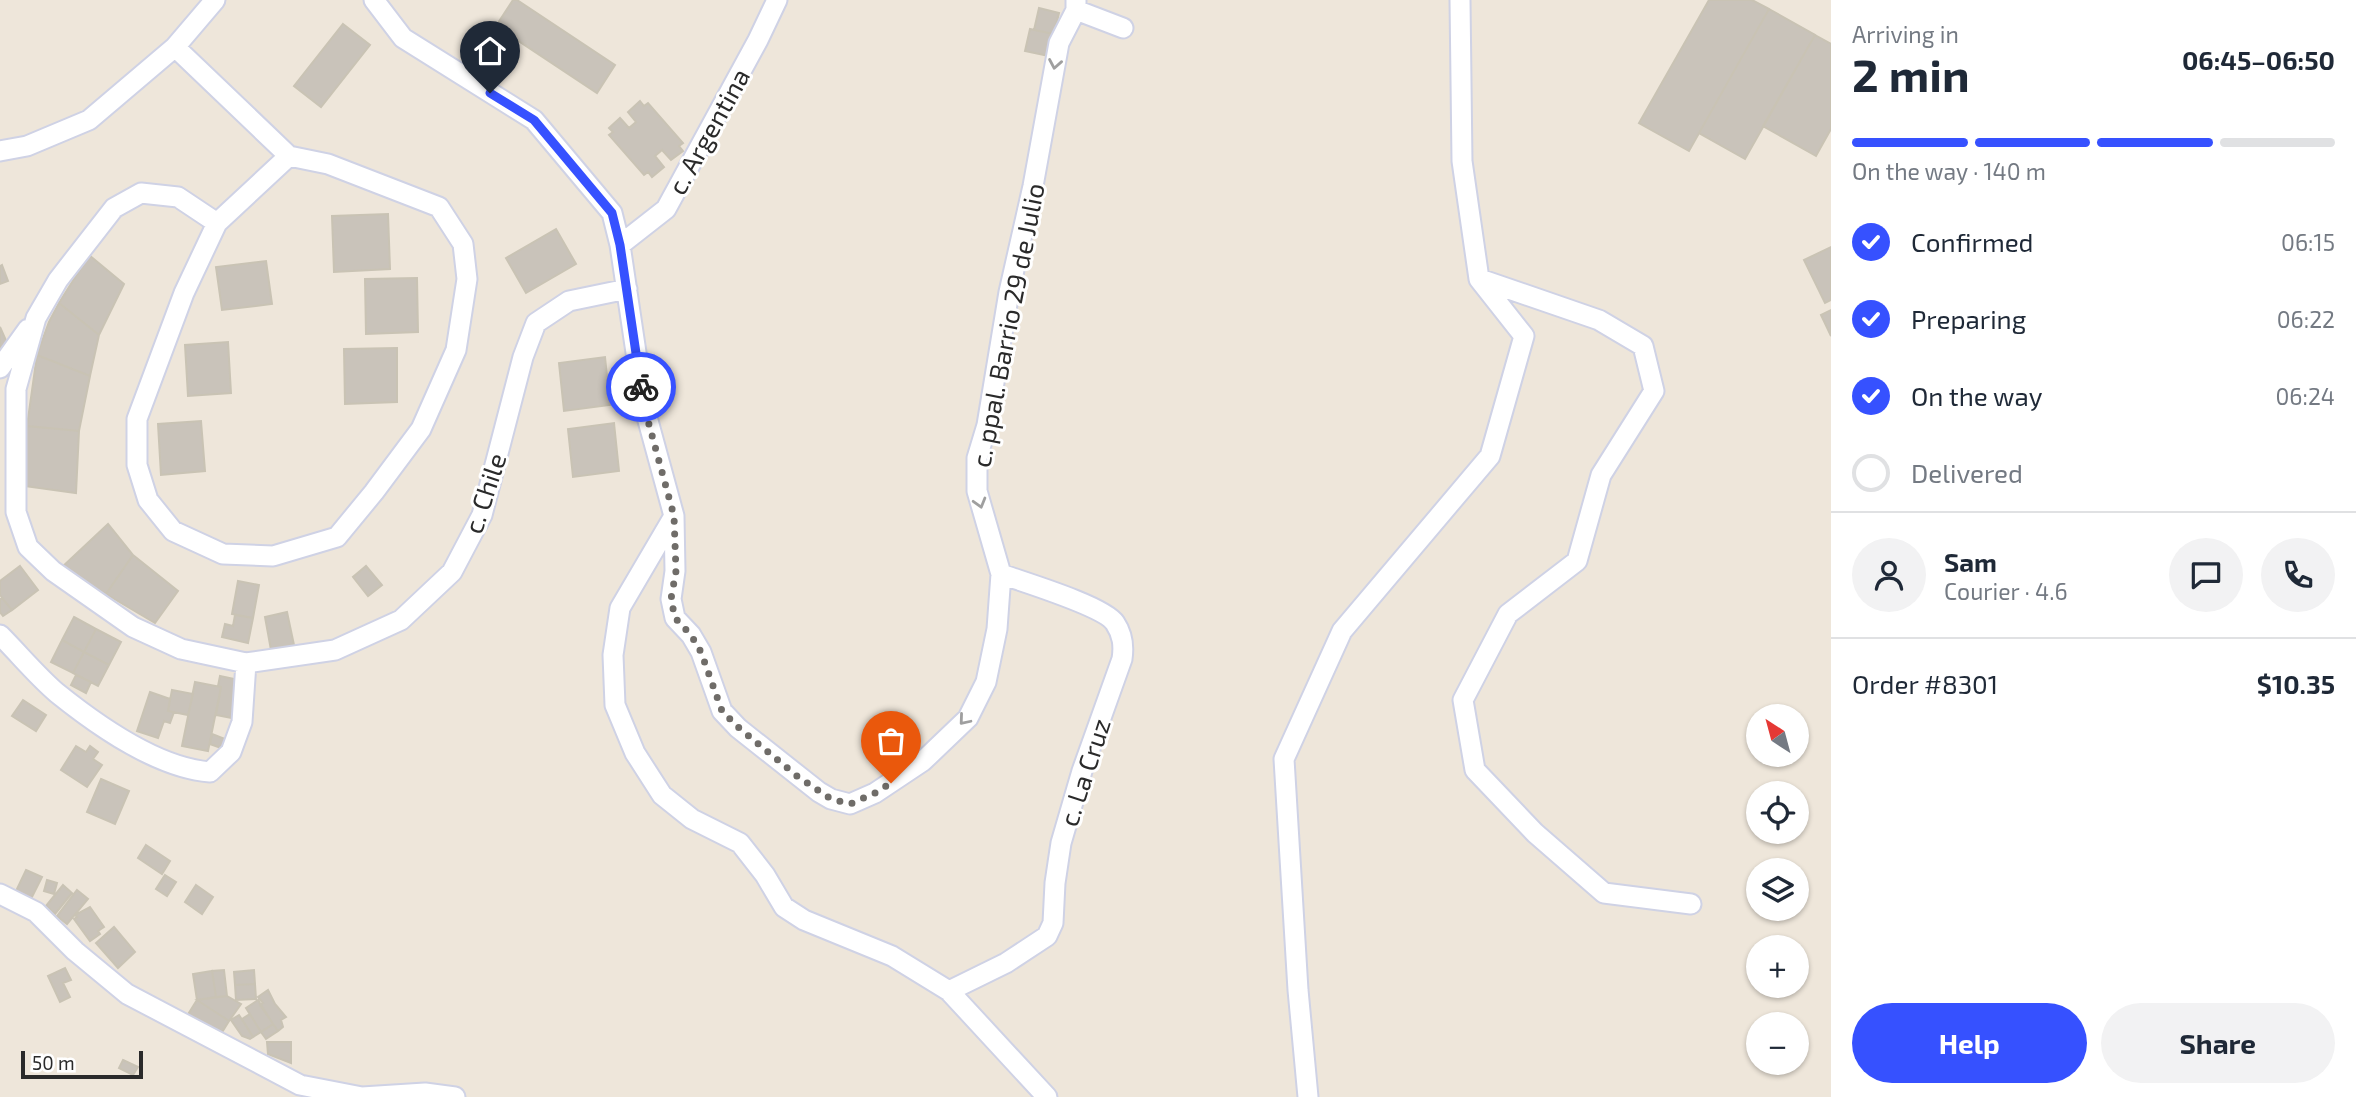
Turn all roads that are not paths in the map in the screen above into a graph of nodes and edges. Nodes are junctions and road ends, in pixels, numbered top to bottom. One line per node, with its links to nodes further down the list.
1 (215, 0): 7 (street)
2 (374, 0): 11 (street)
3 (777, 0): 11 (street, c. Argentina)
4 (1460, 0): 12 (street)
5 (1076, 5): 6 (street); 17 (street, c. ppal. Barrio 29 de Julio, one-way to 17)
6 (1123, 28)
7 (175, 47): 8 (street); 9 (street)
8 (0, 152)
9 (289, 156): 10 (street); 10 (street)
10 (217, 223): 14 (street, c. Chile)
11 (620, 245): 13 (street)
12 (1479, 279): 21 (street); 25 (street)
13 (627, 289): 16 (street); 19 (street, c. Chile)
14 (36, 318): 15 (street, c. Chile); 19 (street, c. Chile)
15 (0, 368)
16 (674, 516): 17 (street, c. ppal. Barrio 29 de Julio, one-way to 16); 22 (street)
17 (1001, 574): 22 (street, c. La Cruz)
18 (0, 635): 19 (street)
19 (246, 663)
20 (0, 894): 23 (street)
21 (1691, 904)
22 (949, 991): 24 (street)
23 (455, 1097)
24 (1047, 1097)
25 (1308, 1097)

